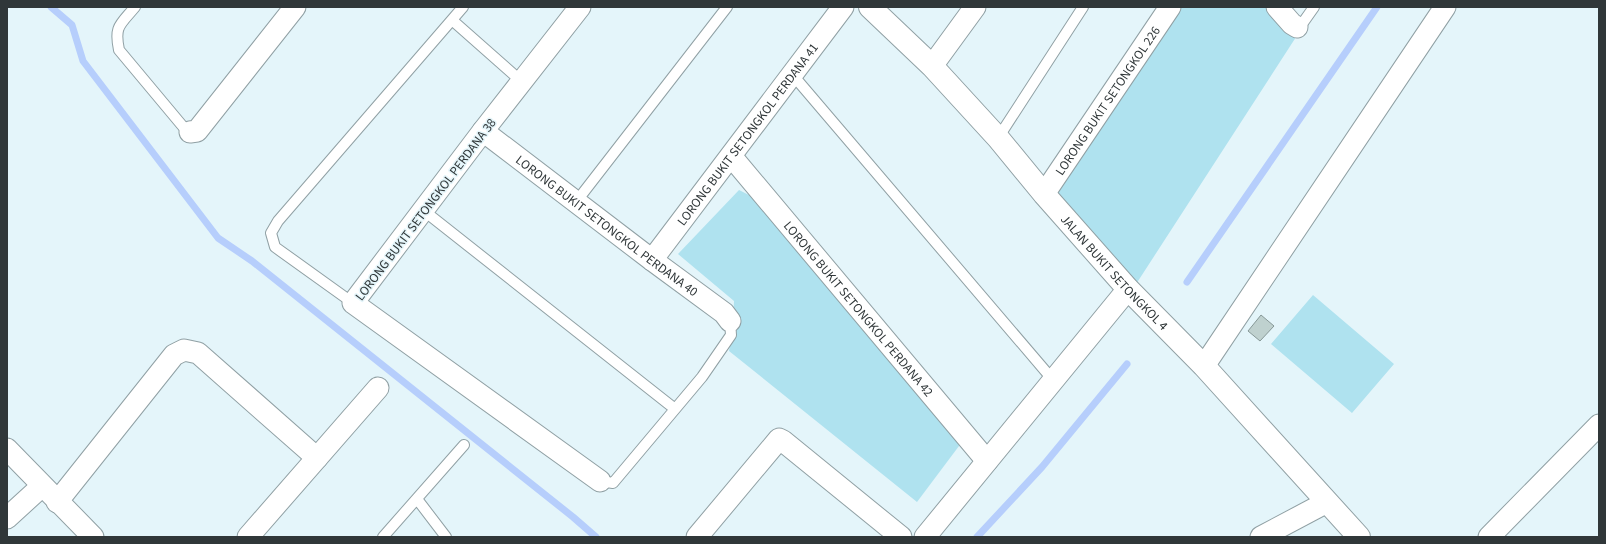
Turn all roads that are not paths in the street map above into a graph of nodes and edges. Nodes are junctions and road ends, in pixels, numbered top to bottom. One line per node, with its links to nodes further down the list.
1 (135, 7): 20 (lane)
2 (295, 7): 20 (street)
3 (463, 7): 14 (lane)
4 (580, 7): 18 (street, LORONG BUKIT SETONGKOL PERDANA 38)
5 (727, 7): 24 (lane)
6 (843, 7): 17 (street, LORONG BUKIT SETONGKOL PERDANA 41)
7 (870, 7): 16 (street, JALAN BUKIT SETONGKOL 4)
8 (974, 7): 16 (street)
9 (1083, 7): 21 (lane)
10 (1170, 7): 23 (street, LORONG BUKIT SETONGKOL 226)
11 (1277, 7): 15 (street)
12 (1314, 7): 15 (lane)
13 (1445, 7): 30 (street)
14 (452, 20): 18 (lane); 28 (lane)
15 (1297, 27)
16 (932, 66): 21 (street, JALAN BUKIT SETONGKOL 4)
17 (792, 74): 22 (street, LORONG BUKIT SETONGKOL PERDANA 41); 31 (lane)
18 (521, 81): 19 (street, LORONG BUKIT SETONGKOL PERDANA 38)
19 (483, 131): 24 (street, LORONG BUKIT SETONGKOL PERDANA 40); 25 (street, LORONG BUKIT SETONGKOL PERDANA 38)
20 (190, 132)
21 (998, 138): 23 (street, JALAN BUKIT SETONGKOL 4)
22 (731, 156): 26 (street, LORONG BUKIT SETONGKOL PERDANA 41); 38 (street, LORONG BUKIT SETONGKOL PERDANA 42)
23 (1044, 194): 27 (street, JALAN BUKIT SETONGKOL 4)
24 (576, 202): 26 (street, LORONG BUKIT SETONGKOL PERDANA 40)
25 (423, 210): 28 (street, LORONG BUKIT SETONGKOL PERDANA 38); 33 (lane)
26 (652, 260): 29 (street, LORONG BUKIT SETONGKOL PERDANA 40)
27 (1128, 288): 30 (street, JALAN BUKIT SETONGKOL 4); 31 (street)
28 (353, 303): 39 (street, LORONG BUKIT SETONGKOL PERDANA 38)
29 (730, 320): 33 (lane)
30 (1204, 366): 43 (street, JALAN BUKIT SETONGKOL 4)
31 (1053, 380): 38 (street)
32 (378, 388): 37 (street)
33 (675, 408): 39 (lane)
34 (1599, 425): 54 (street)
35 (464, 445): 41 (lane)
36 (7, 449): 40 (street)
37 (317, 458): 42 (street); 46 (street)
38 (987, 461): 51 (street)
39 (600, 481)
40 (42, 486): 42 (street); 44 (street)
41 (417, 499): 47 (lane); 48 (lane)
42 (57, 502): 45 (street)
43 (1326, 502): 52 (street); 53 (street, JALAN BUKIT SETONGKOL 4)
44 (7, 518)
45 (93, 537)
46 (248, 537)
47 (384, 537)
48 (446, 537)
49 (697, 537): 50 (street)
50 (901, 537)
51 (925, 537)
52 (1261, 537)
53 (1359, 537)
54 (1489, 537)

